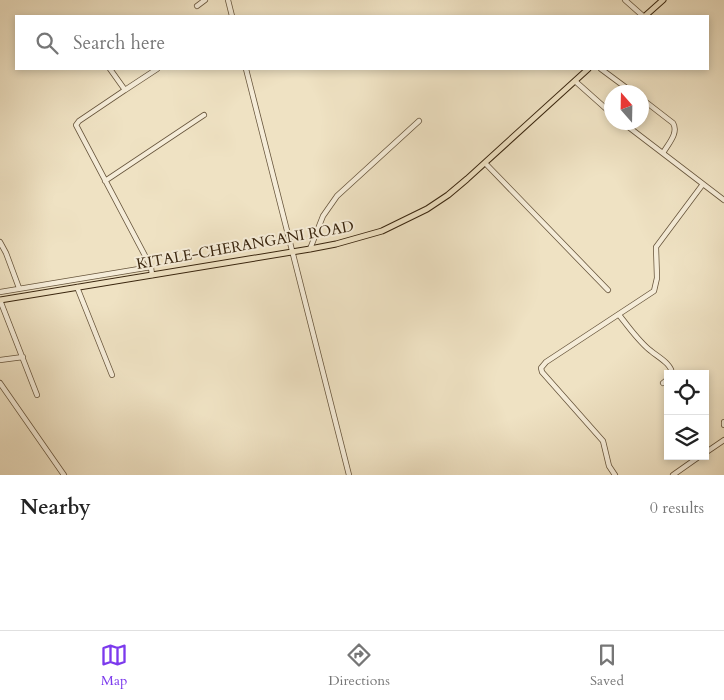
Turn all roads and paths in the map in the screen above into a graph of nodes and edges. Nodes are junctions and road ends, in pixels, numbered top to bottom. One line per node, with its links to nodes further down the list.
1 (206, 0): 5 (street)
2 (228, 0): 6 (street)
3 (624, 0): 7 (street)
4 (663, 0): 8 (main road)
5 (197, 6)
6 (232, 15)
7 (643, 15)
8 (645, 15)
9 (111, 70): 16 (street)
10 (155, 70): 16 (street)
11 (246, 70): 29 (street)
12 (587, 70): 14 (main road, KITALE-CHERANGANI ROAD)
13 (602, 70): 15 (street)
14 (575, 81): 18 (street); 23 (main road, KITALE-CHERANGANI ROAD)
15 (623, 85)
16 (125, 90): 24 (street)
17 (649, 105): 22 (street)
18 (604, 107)
19 (204, 115): 24 (street)
20 (420, 121): 28 (street)
21 (632, 130): 22 (street)
22 (663, 154): 25 (street)
23 (485, 163): 28 (main road, KITALE-CHERANGANI ROAD); 36 (street)
24 (105, 181): 30 (street)
25 (703, 184): 26 (street); 39 (street)
26 (724, 200)
27 (0, 242): 35 (street)
28 (310, 249): 29 (main road, KITALE-CHERANGANI ROAD)
29 (293, 252): 31 (main road, KITALE-CHERANGANI ROAD); 50 (street)
30 (151, 267): 31 (street); 32 (street)
31 (152, 275): 33 (main road, KITALE-CHERANGANI ROAD)
32 (86, 278): 33 (street); 35 (street)
33 (86, 286): 34 (main road, KITALE-CHERANGANI ROAD)
34 (77, 287): 38 (main road, KITALE-CHERANGANI ROAD); 43 (street)
35 (20, 288): 37 (street)
36 (608, 290)
37 (0, 292)
38 (0, 300): 40 (street)
39 (619, 315): 42 (street); 51 (street)
40 (23, 357): 41 (street); 45 (street)
41 (0, 360)
42 (672, 370)
43 (112, 375)
44 (0, 383): 49 (street)
45 (37, 395)
46 (724, 440): 47 (street)
47 (709, 450)
48 (694, 460): 52 (street)
49 (64, 475)
50 (349, 475)
51 (615, 475)
52 (672, 475)

